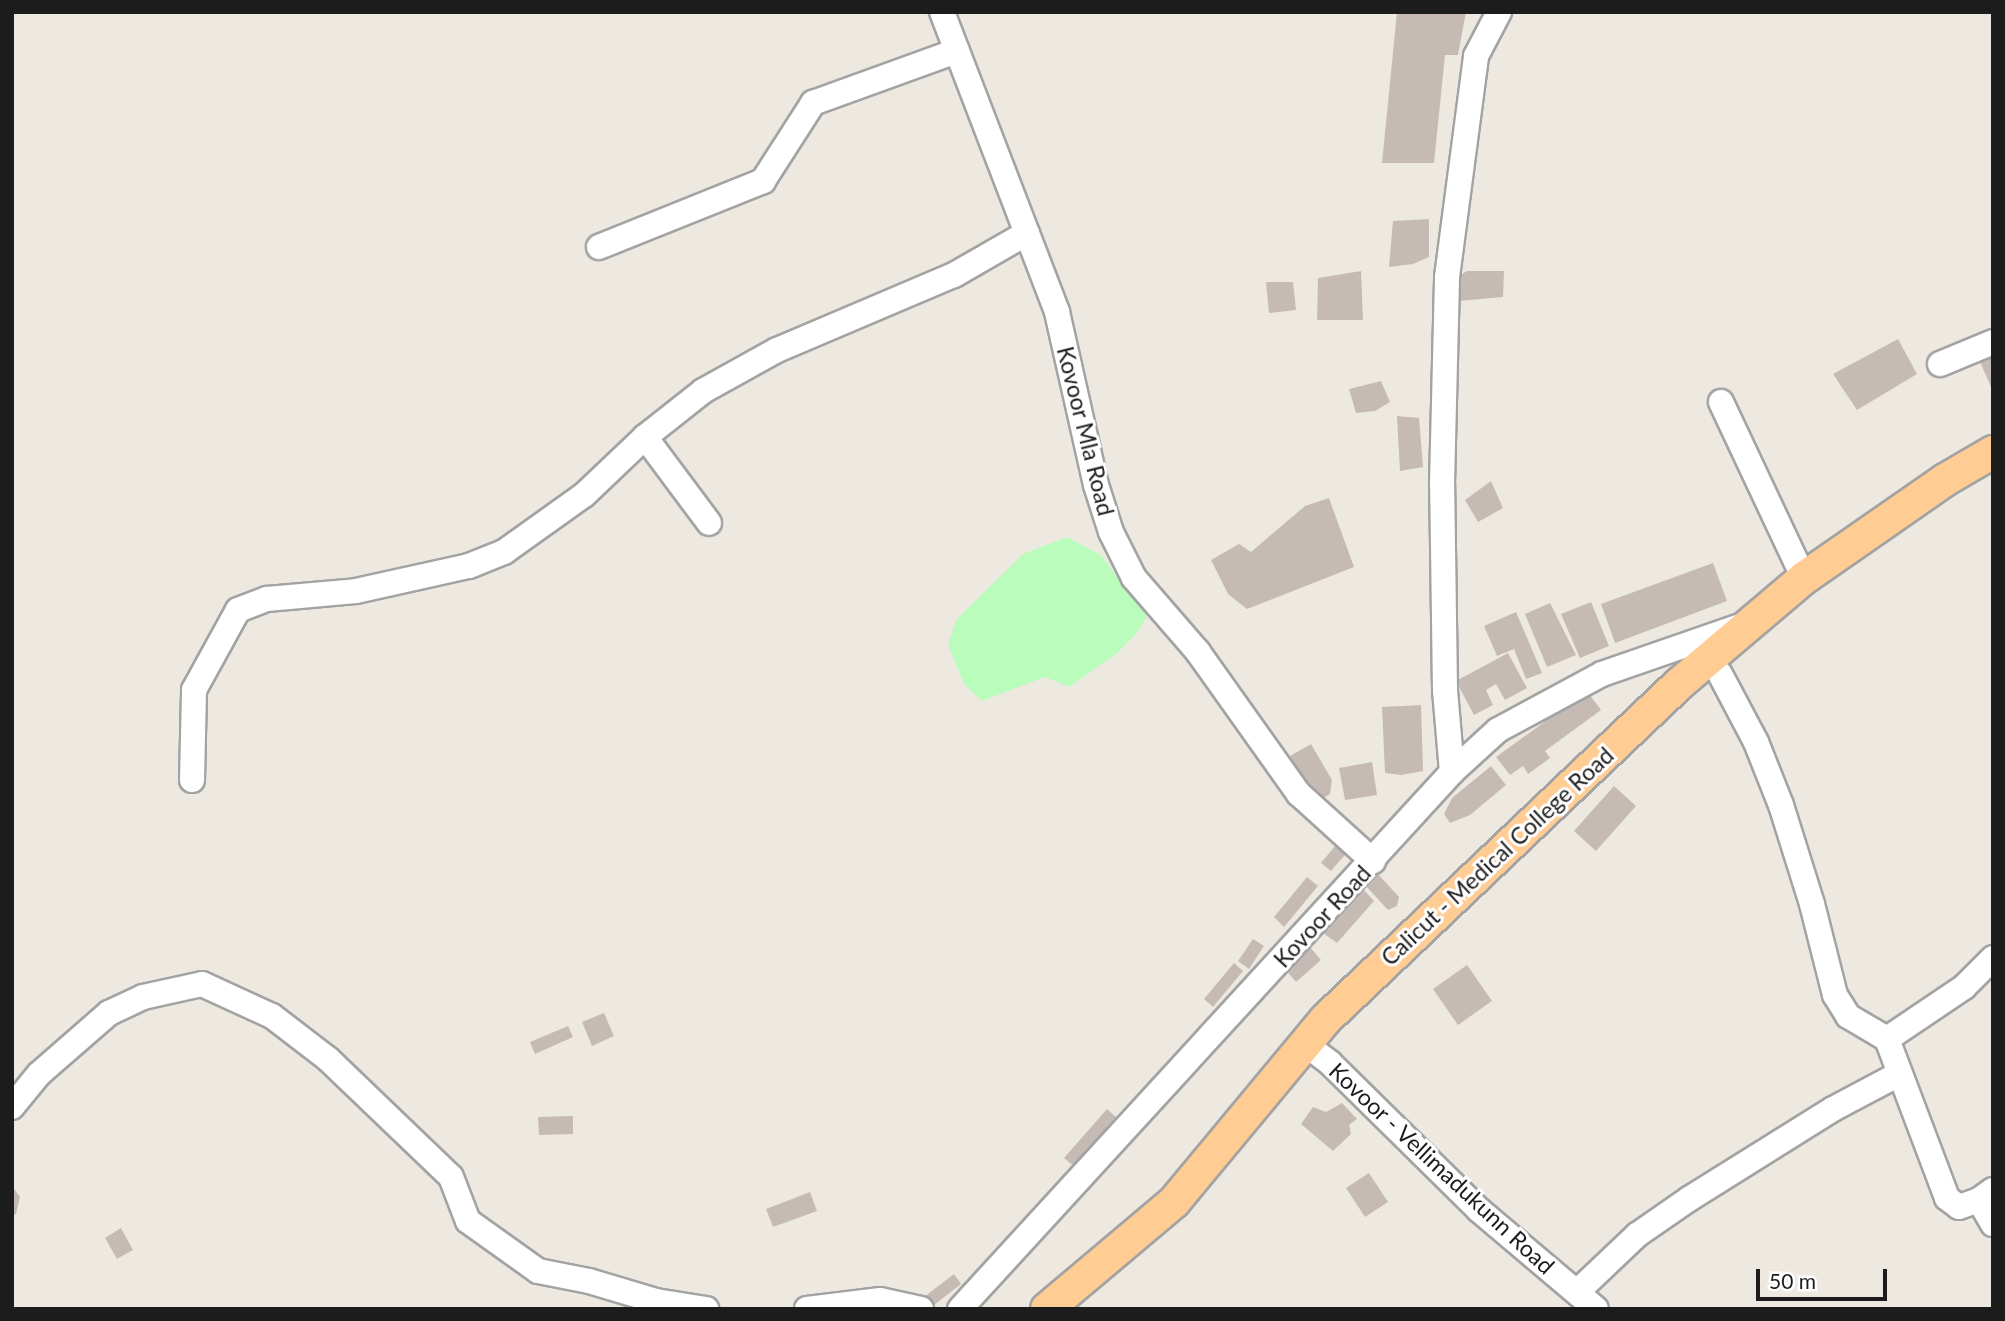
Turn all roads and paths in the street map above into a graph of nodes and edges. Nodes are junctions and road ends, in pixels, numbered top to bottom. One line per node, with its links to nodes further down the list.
1 (942, 12): 3 (street, Kovoor Mla Road)
2 (1499, 12): 16 (street)
3 (957, 51): 4 (street, Kovoor Mla Road); 5 (street)
4 (1027, 233): 9 (street); 18 (street, Kovoor Mla Road)
5 (599, 247)
6 (1993, 342): 7 (street)
7 (1940, 364)
8 (1721, 402): 13 (street)
9 (645, 437): 12 (street); 17 (street)
10 (1993, 452): 13 (main road, Calicut - Medical College Road)
11 (1993, 473): 14 (main road)
12 (709, 523)
13 (1804, 578): 14 (main road, Calicut - Medical College Road)
14 (1770, 616): 15 (main road); 16 (street, Kovoor Road); 21 (main road, Calicut - Medical College Road)
15 (1720, 674): 20 (street); 21 (main road)
16 (1452, 772): 18 (street, Kovoor Road)
17 (192, 780)
18 (1373, 861): 31 (street, Kovoor Road)
19 (1993, 958): 20 (street)
20 (1887, 1039): 22 (street)
21 (1312, 1050): 24 (main road); 27 (street, Kovoor - Vellimadukunn Road)
22 (1899, 1074): 25 (street); 27 (street)
23 (12, 1107): 28 (street)
24 (1253, 1121): 32 (main road); 33 (main road)
25 (1986, 1195): 26 (street)
26 (1993, 1224)
27 (1577, 1292): 34 (street, Kovoor - Vellimadukunn Road)
28 (706, 1309)
29 (807, 1309): 30 (street)
30 (922, 1309)
31 (960, 1309)
32 (1047, 1309)
33 (1075, 1309)
34 (1596, 1309)

